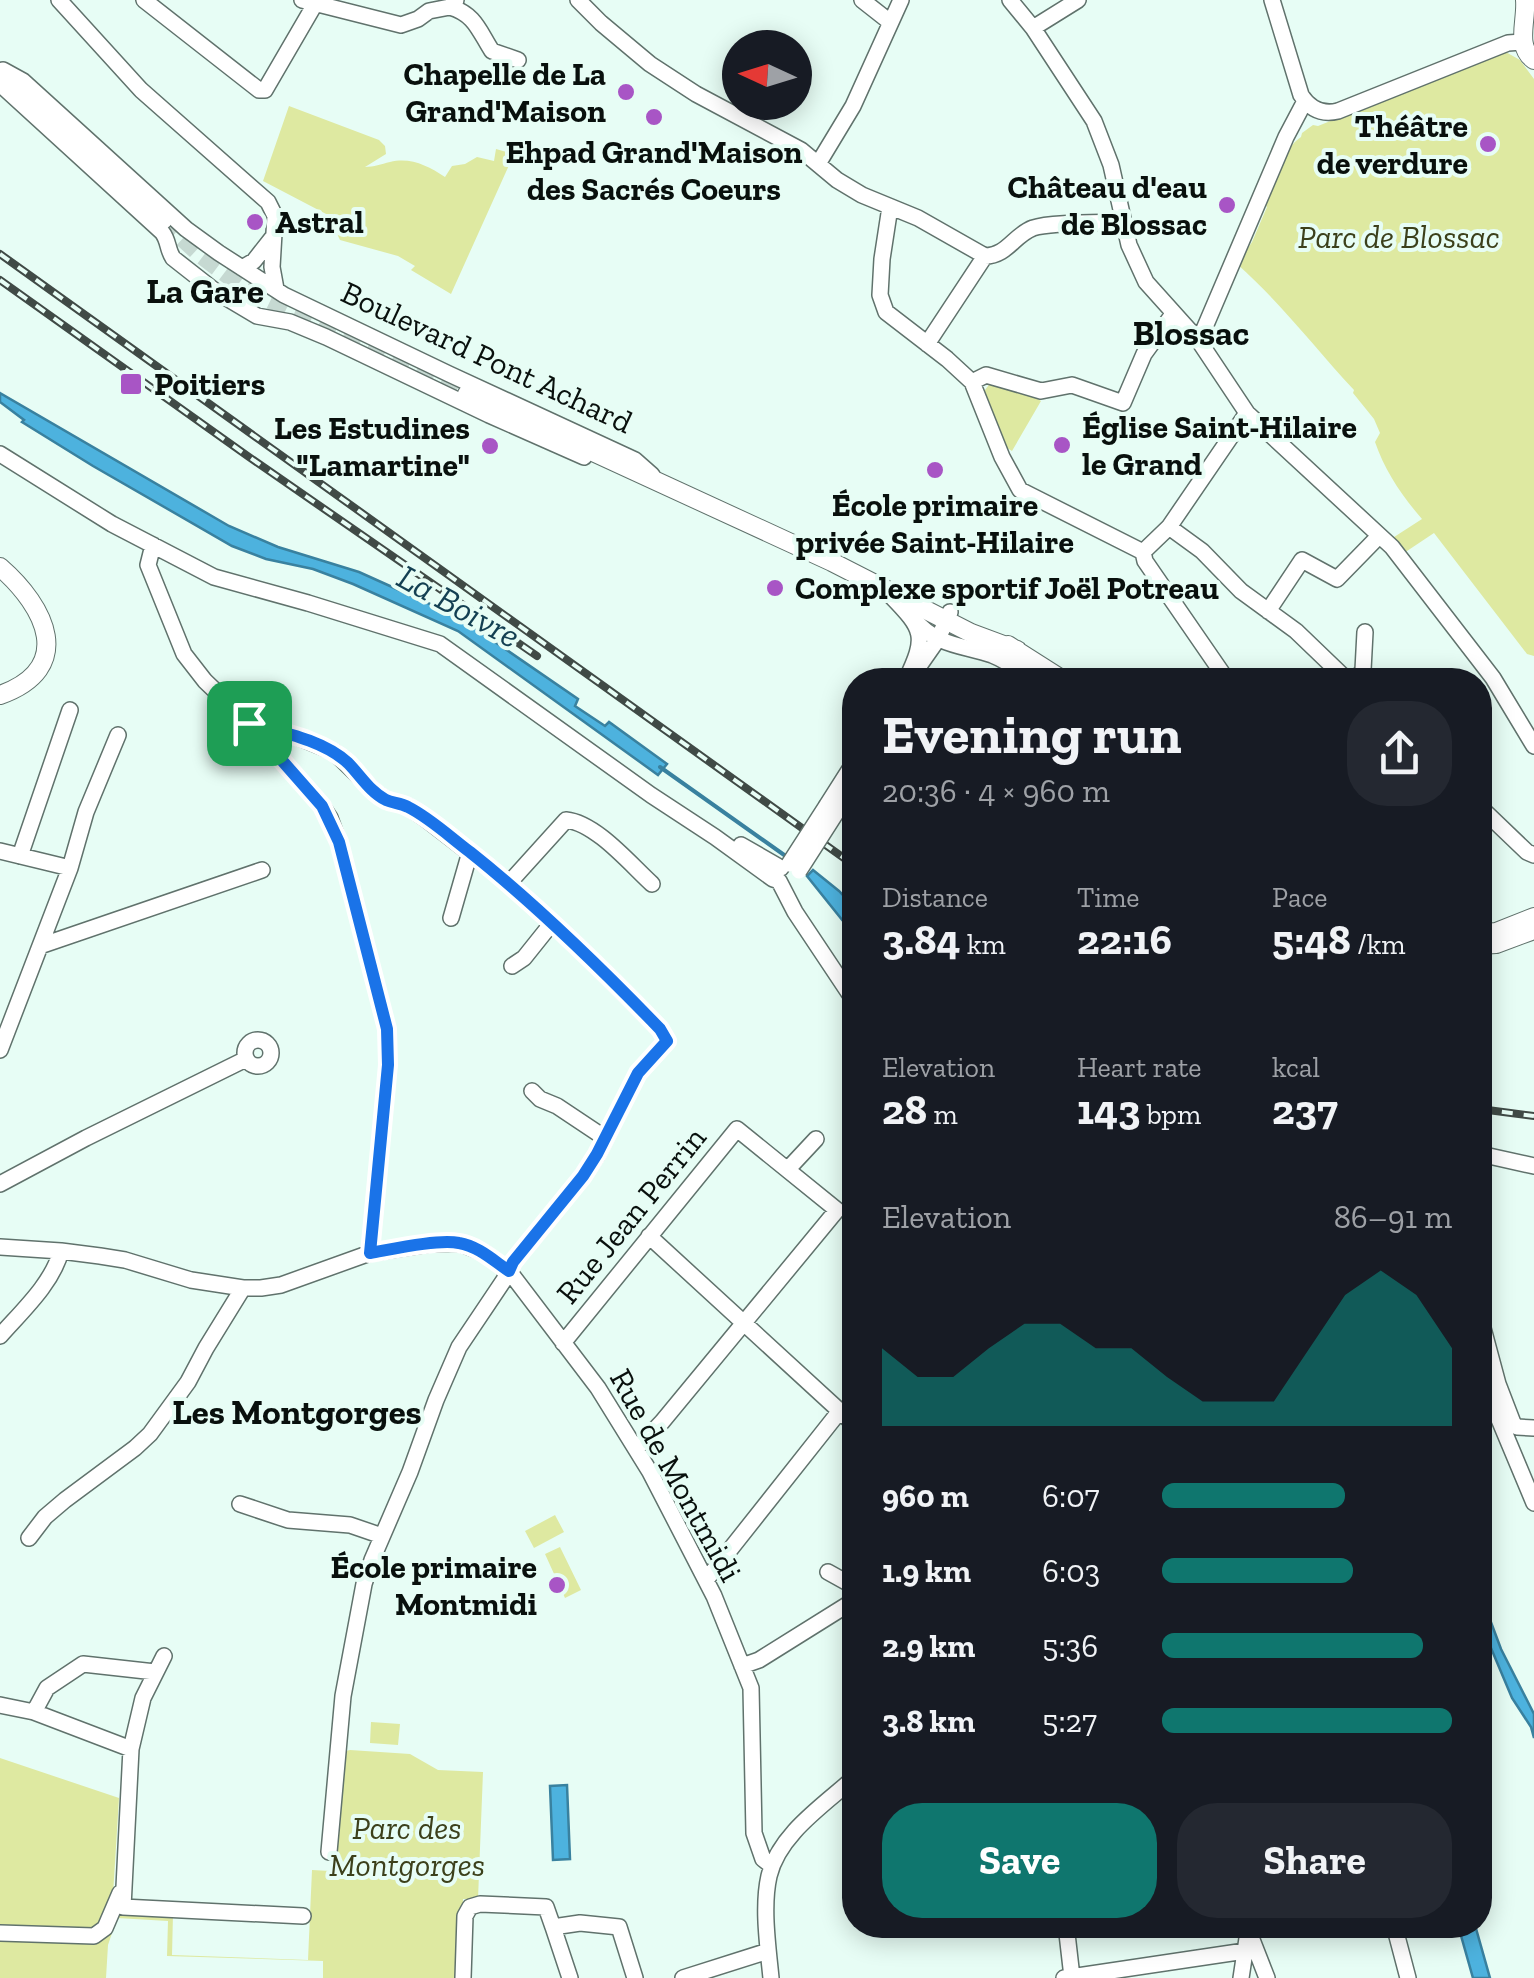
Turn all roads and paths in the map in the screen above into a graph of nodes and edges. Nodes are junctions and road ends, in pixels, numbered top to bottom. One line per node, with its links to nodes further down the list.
1 (59, 0): 25 (street)
2 (144, 0): 9 (street)
3 (578, 0): 20 (street)
4 (862, 0): 13 (street)
5 (902, 0): 13 (street)
6 (1010, 0): 14 (street)
7 (1078, 0): 14 (street)
8 (1272, 0): 19 (street)
9 (308, 2): 11 (street)
10 (458, 5): 11 (street); 15 (street)
11 (426, 6)
12 (1526, 18): 16 (main road); 19 (street)
13 (890, 22): 20 (street)
14 (1033, 28): 23 (street)
15 (518, 60)
16 (1534, 60)
17 (0, 71): 22 (main road); 24 (street, Boulevard Pont Achard)
18 (0, 84): 26 (street, Boulevard Pont Achard)
19 (1305, 101): 32 (street)
20 (818, 164): 21 (street)
21 (890, 208): 27 (street); 33 (street)
22 (163, 220)
23 (1123, 222): 27 (street); 30 (street)
24 (186, 228): 26 (street); 28 (street, Boulevard Pont Achard)
25 (272, 238): 28 (street); 29 (street)
26 (169, 242): 31 (street, Boulevard Pont Achard)
27 (985, 256): 33 (street)
28 (242, 268): 29 (street, Boulevard Pont Achard)
29 (280, 292): 31 (street); 38 (street, Boulevard Pont Achard)
30 (1173, 314): 32 (street); 34 (street)
31 (276, 318): 38 (street, Boulevard Pont Achard)
32 (1199, 341): 36 (street)
33 (927, 344): 34 (street)
34 (972, 382): 42 (street)
35 (467, 394): 38 (main road, Boulevard Pont Achard)
36 (1247, 412): 39 (street); 40 (street)
37 (0, 454): 41 (street)
38 (659, 481): 44 (main road, Boulevard Pont Achard)
39 (1169, 527): 42 (street); 45 (street)
40 (1380, 536): 45 (street); 59 (street)
41 (153, 546): 63 (street); 76 (street)
42 (1142, 552): 56 (street)
43 (0, 567): 61 (main road)
44 (882, 586): 46 (street, Boulevard Pont Achard); 47 (main road, Boulevard Pont Achard)
45 (1268, 611): 57 (street)
46 (914, 620): 47 (street, Boulevard Pont Achard); 51 (street)
47 (947, 630): 49 (main road, Boulevard Pont Achard); 50 (main road, Boulevard Pont Achard); 52 (street); 53 (street)
48 (1366, 632): 58 (street)
49 (970, 646): 50 (main road, Boulevard Pont Achard); 54 (street)
50 (1017, 650): 55 (main road, Boulevard Pont Achard)
51 (911, 668)
52 (917, 668)
53 (927, 668)
54 (1015, 668)
55 (1045, 668)
56 (1219, 668)
57 (1335, 668)
58 (1363, 668)
59 (1486, 668)
60 (1492, 675): 65 (street)
61 (0, 695)
62 (70, 710): 73 (street)
63 (249, 723): 71 (street); 102 (street)
64 (118, 735): 74 (street)
65 (1534, 746)
66 (842, 787): 68 (street)
67 (842, 797): 68 (street)
68 (832, 807): 76 (street, bridge)
69 (1492, 818): 72 (street)
70 (0, 851): 73 (street)
71 (470, 852): 77 (street); 80 (street)
72 (1534, 855)
73 (20, 856): 74 (street)
74 (70, 868): 85 (street)
75 (262, 870): 85 (street)
76 (787, 871): 87 (street)
77 (509, 882): 78 (street); 81 (street)
78 (652, 884)
79 (1534, 917): 83 (main road)
80 (451, 918)
81 (552, 923): 86 (street); 93 (street)
82 (1534, 930): 84 (main road)
83 (1492, 932)
84 (1492, 944)
85 (40, 946): 90 (street)
86 (512, 966)
87 (835, 970): 88 (street); 89 (street)
88 (842, 975)
89 (842, 981)
90 (0, 1050)
91 (246, 1060): 98 (street)
92 (532, 1091): 93 (street)
93 (605, 1138): 103 (street)
94 (816, 1139): 97 (street)
95 (1492, 1157): 96 (street)
96 (1534, 1166)
97 (788, 1169): 99 (street, Rue Jean Perrin); 105 (street, Rue Jean Perrin)
98 (0, 1184)
99 (648, 1236): 105 (street); 107 (street, Rue Jean Perrin)
100 (0, 1247): 101 (street, Rue de Montmidi)
101 (61, 1251): 104 (street, Rue de Montmidi); 106 (street)
102 (370, 1253): 103 (street, Rue de Montmidi); 104 (street, Rue de Montmidi)
103 (509, 1271): 107 (street, Rue de Montmidi); 116 (street)
104 (244, 1288): 117 (street)
105 (744, 1324): 110 (street); 113 (street)
106 (0, 1336)
107 (563, 1343): 113 (street, Rue de Montmidi)
108 (1492, 1362): 112 (street)
109 (1492, 1403): 114 (street)
110 (842, 1413)
111 (842, 1422): 119 (street)
112 (1534, 1428)
113 (636, 1448): 119 (street, Rue de Montmidi)
114 (1534, 1503)
115 (240, 1504): 116 (street)
116 (382, 1536): 129 (street)
117 (28, 1538)
118 (828, 1572): 120 (street)
119 (706, 1580): 123 (street, Rue de Montmidi)
120 (842, 1580)
121 (842, 1608): 123 (street)
122 (164, 1656): 124 (street)
123 (742, 1666): 130 (street, Rue de Montmidi)
124 (155, 1672): 126 (street); 127 (street)
125 (0, 1706): 126 (street)
126 (34, 1712): 127 (street)
127 (131, 1749): 131 (street)
128 (842, 1790): 130 (street)
129 (329, 1852)
130 (772, 1866): 139 (street)
131 (124, 1881): 132 (street); 134 (street)
132 (303, 1916)
133 (553, 1926): 143 (street); 144 (street); 145 (street)
134 (0, 1933)
135 (1066, 1938): 142 (street)
136 (1247, 1938): 140 (street)
137 (1253, 1938): 149 (street)
138 (1397, 1938): 150 (street)
139 (768, 1950): 146 (street); 147 (street)
140 (1245, 1951): 141 (street); 148 (street)
141 (1148, 1972): 142 (street)
142 (1068, 1977)
143 (463, 1978)
144 (570, 1978)
145 (635, 1978)
146 (683, 1978)
147 (771, 1978)
148 (1241, 1978)
149 (1267, 1978)
150 (1408, 1978)

